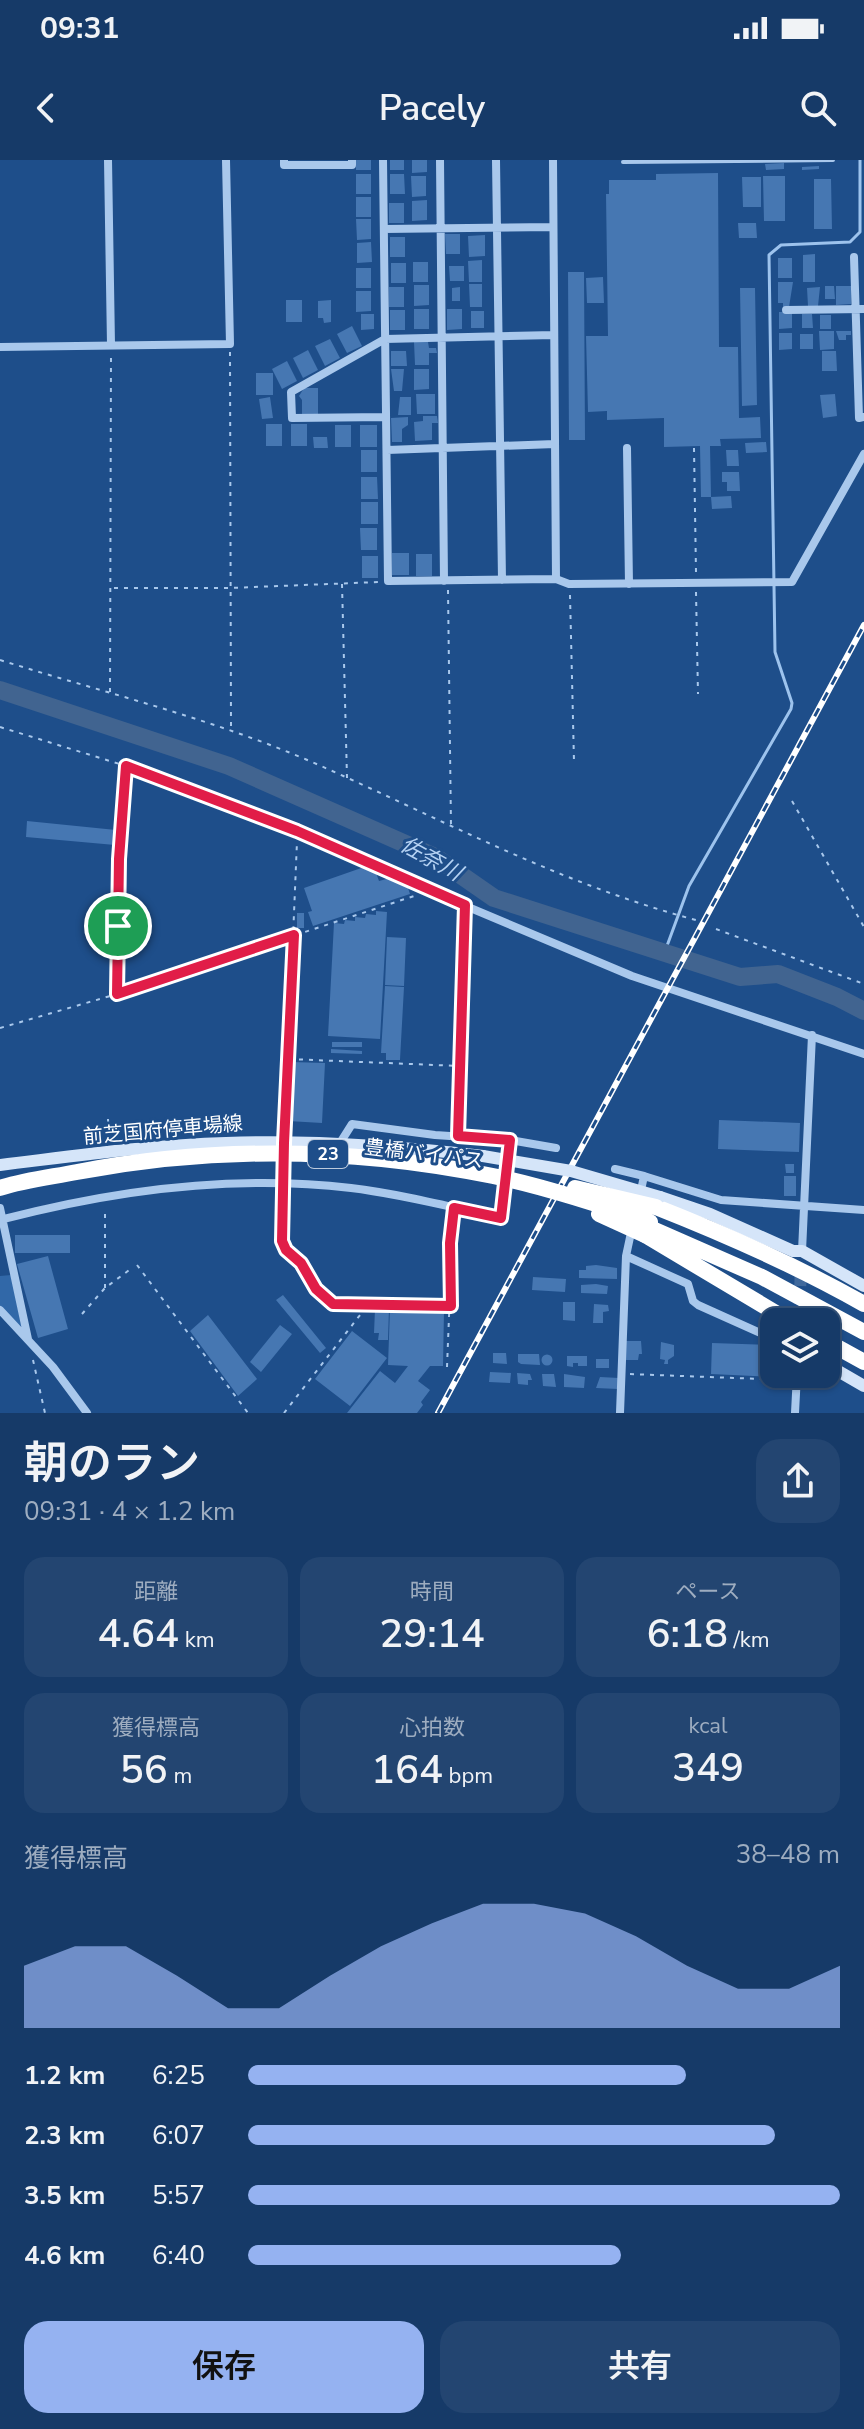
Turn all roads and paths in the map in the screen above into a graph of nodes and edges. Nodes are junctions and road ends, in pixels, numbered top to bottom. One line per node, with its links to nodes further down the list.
1 (108, 160): 23 (street)
2 (226, 160): 22 (street)
3 (284, 160): 4 (street)
4 (352, 160)
5 (383, 160): 14 (street)
6 (440, 160): 12 (street)
7 (496, 160): 13 (street)
8 (553, 160): 11 (street)
9 (833, 160): 10 (lane)
10 (623, 162)
11 (553, 227): 13 (street); 18 (street)
12 (441, 228): 13 (street); 14 (street); 20 (street)
13 (497, 228): 19 (street)
14 (384, 229): 21 (street)
15 (854, 257): 16 (street)
16 (860, 309): 17 (street); 26 (street)
17 (786, 310)
18 (554, 335): 19 (street); 27 (street)
19 (499, 336): 20 (street); 28 (street)
20 (442, 338): 21 (street); 29 (street)
21 (385, 339): 25 (street); 25 (street)
22 (230, 344): 23 (street); 43 (path)
23 (111, 345): 24 (street); 42 (path)
24 (0, 347)
25 (386, 417): 32 (street)
26 (864, 417)
27 (555, 444): 28 (street); 34 (street)
28 (500, 446): 29 (street); 35 (street)
29 (443, 448): 32 (street); 37 (street)
30 (627, 448): 41 (street)
31 (694, 448): 39 (path)
32 (387, 450): 36 (street)
33 (864, 454): 39 (street)
34 (556, 579): 35 (street); 40 (street)
35 (502, 580): 37 (street)
36 (388, 581): 37 (street); 38 (path)
37 (446, 581): 53 (path)
38 (342, 583): 43 (path); 51 (path)
39 (696, 583): 41 (street); 46 (path)
40 (569, 584): 41 (street); 49 (path)
41 (629, 584)
42 (112, 588): 43 (path); 45 (path)
43 (229, 588): 48 (path)
44 (0, 660): 45 (path)
45 (110, 693): 48 (path)
46 (698, 694)
47 (0, 727): 50 (path)
48 (231, 731): 51 (path)
49 (574, 762)
50 (126, 766): 54 (path); 62 (path)
51 (347, 779): 53 (path)
52 (792, 801): 58 (path)
53 (451, 828): 57 (path)
54 (297, 831): 55 (street); 60 (path)
55 (430, 891): 56 (street); 60 (path)
56 (465, 905): 64 (street); 67 (path)
57 (696, 920)
58 (864, 927)
59 (716, 929): 61 (path)
60 (294, 935): 62 (path); 66 (path)
61 (864, 984)
62 (117, 994): 63 (path)
63 (0, 1028)
64 (812, 1035): 65 (street); 82 (street)
65 (864, 1054)
66 (288, 1059): 67 (path); 71 (path)
67 (459, 1066): 69 (path)
68 (108, 1119): 74 (path)
69 (458, 1136): 70 (street); 72 (street)
70 (510, 1140): 73 (street); 84 (street)
71 (284, 1143): 72 (main road, 前芝国府停車場線); 74 (main road, 前芝国府停車場線); 78 (street)
72 (340, 1143): 86 (main road, 前芝国府停車場線, bridge)
73 (556, 1148)
74 (109, 1154): 75 (main road, 前芝国府停車場線)
75 (0, 1165)
76 (615, 1169): 77 (street)
77 (644, 1176): 82 (street); 89 (street)
78 (283, 1184): 81 (street); 84 (street); 95 (path)
79 (0, 1188): 86 (highway, 豊橋バイパス / 23, bridge)
80 (0, 1195): 86 (highway, 豊橋バイパス / 23, bridge)
81 (105, 1196): 87 (street); 93 (path)
82 (803, 1207): 85 (street); 88 (street)
83 (0, 1208): 87 (street)
84 (454, 1208): 96 (path)
85 (864, 1210)
86 (652, 1218): 88 (main road, 前芝国府停車場線); 94 (highway); 97 (highway); 100 (highway, 豊橋バイパス / 23); 101 (highway, 豊橋バイパス / 23)
87 (1, 1220): 103 (street)
88 (799, 1255): 92 (main road, 前芝国府停車場線)
89 (626, 1256): 102 (street); 108 (street)
90 (137, 1265): 114 (path)
91 (132, 1268): 93 (path)
92 (864, 1286)
93 (105, 1288): 99 (path)
94 (864, 1304)
95 (367, 1305): 96 (path); 115 (path)
96 (451, 1306): 106 (path)
97 (772, 1308)
98 (0, 1310): 103 (street)
99 (82, 1314)
100 (864, 1321)
101 (864, 1332)
102 (760, 1333)
103 (28, 1340): 112 (path); 113 (street)
104 (840, 1349): 105 (highway)
105 (864, 1362)
106 (447, 1367)
107 (840, 1372): 110 (main road)
108 (621, 1374): 109 (path); 116 (street)
109 (760, 1376)
110 (864, 1386)
111 (796, 1388): 117 (street)
112 (45, 1413)
113 (87, 1413)
114 (248, 1413)
115 (284, 1413)
116 (620, 1413)
117 (795, 1413)

